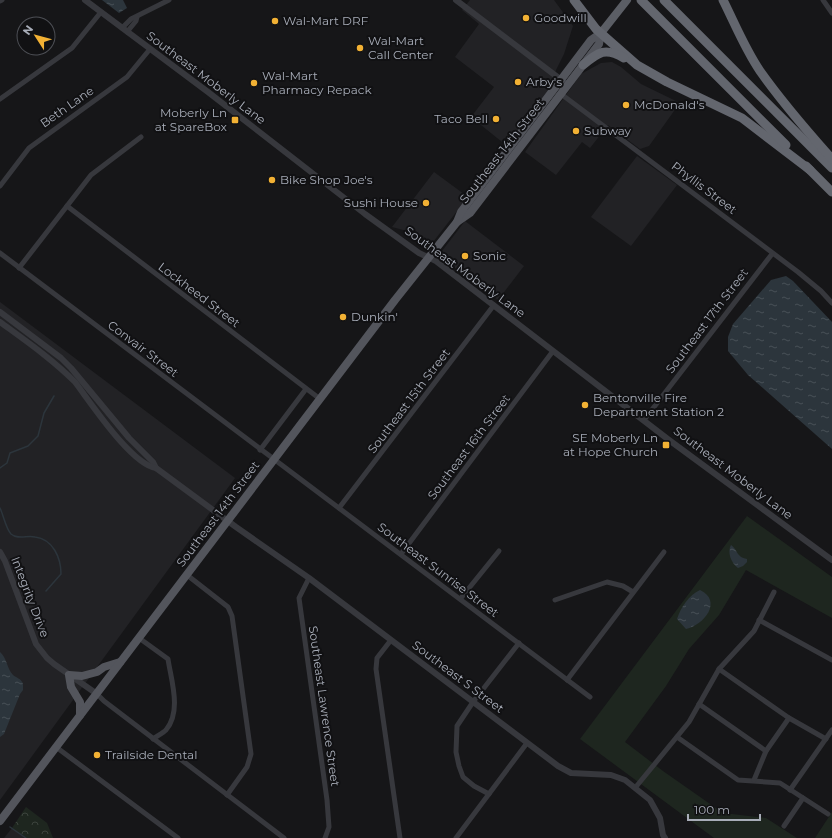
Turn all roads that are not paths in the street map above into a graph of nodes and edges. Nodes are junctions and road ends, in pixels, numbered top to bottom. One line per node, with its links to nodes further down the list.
1 (85, 0): 10 (street, Southeast Moberly Lane)
2 (169, 0): 12 (street)
3 (456, 0): 17 (street)
4 (574, 0): 13 (highway)
5 (627, 0): 13 (highway, Southeast 14th Street)
6 (664, 0): 23 (highway)
7 (723, 0): 22 (highway)
8 (822, 0): 11 (street)
9 (644, 3): 24 (highway)
10 (101, 12): 12 (street, Southeast Moberly Lane); 20 (street)
11 (832, 13)
12 (125, 30): 14 (street, Southeast Moberly Lane)
13 (601, 33): 15 (main road, Southeast 14th Street); 16 (highway); 17 (main road, Southeast 14th Street)
14 (150, 49): 25 (street, Beth Lane); 31 (street, Southeast Moberly Lane)
15 (583, 65): 16 (highway); 18 (main road, Southeast 14th Street)
16 (637, 65): 24 (highway)
17 (561, 80): 18 (street); 28 (main road, Southeast 14th Street)
18 (568, 85): 19 (main road, Southeast 14th Street)
19 (561, 94): 28 (main road, Southeast 14th Street); 30 (street, Phyllis Street)
20 (0, 99)
21 (141, 137): 27 (street)
22 (832, 159)
23 (832, 168)
24 (810, 170): 26 (highway)
25 (0, 186)
26 (832, 192)
27 (67, 206): 32 (street); 38 (street, Lockheed Street)
28 (457, 222): 31 (main road, Southeast 14th Street)
29 (0, 254): 32 (street, Convair Street)
30 (772, 254): 33 (street, Phyllis Street); 40 (street, Southeast 17th Street)
31 (428, 258): 34 (street, Southeast Moberly Lane); 39 (main road, Southeast 14th Street)
32 (19, 268): 41 (street, Convair Street)
33 (832, 303)
34 (494, 305): 37 (street, Southeast Moberly Lane); 44 (street, Southeast 15th Street)
35 (0, 312): 43 (street)
36 (0, 322): 43 (street)
37 (553, 351): 40 (street, Southeast Moberly Lane); 49 (street, Southeast 16th Street)
38 (306, 389): 39 (street, Lockheed Street); 41 (street)
39 (320, 400): 42 (main road, Southeast 14th Street)
40 (644, 420): 50 (street, Southeast Moberly Lane)
41 (260, 450): 42 (street, Convair Street)
42 (274, 460): 44 (street, Southeast Sunrise Street); 45 (main road, Southeast 14th Street)
43 (156, 468): 45 (street, Southeast S Street)
44 (339, 508): 49 (street, Southeast Sunrise Street)
45 (228, 521): 51 (main road, Southeast 14th Street); 52 (street, Southeast S Street)
46 (499, 551): 55 (street)
47 (0, 552): 64 (street, Integrity Drive)
48 (664, 552): 53 (street)
49 (401, 554): 55 (street, Southeast Sunrise Street)
50 (832, 560)
51 (187, 575): 58 (main road, Southeast 14th Street); 83 (street)
52 (309, 578): 59 (street, Southeast S Street); 90 (street, Southeast Lawrence Street)
53 (633, 592): 56 (street); 65 (street)
54 (774, 592): 57 (street)
55 (461, 598): 60 (street, Southeast Sunrise Street)
56 (555, 600)
57 (760, 620): 61 (street); 63 (street)
58 (139, 638): 62 (main road, Southeast 14th Street); 74 (street)
59 (391, 640): 68 (street, Southeast S Street); 91 (street)
60 (519, 644): 65 (street, Southeast Sunrise Street); 68 (street)
61 (832, 660)
62 (120, 662): 64 (main road); 66 (main road, Southeast 14th Street)
63 (719, 669): 69 (street); 71 (street)
64 (69, 675): 66 (street, Integrity Drive); 70 (main road)
65 (568, 680): 67 (street, Southeast Sunrise Street)
66 (97, 694): 70 (main road, Southeast 14th Street); 74 (street)
67 (590, 697)
68 (473, 702): 76 (street, Southeast S Street); 82 (street)
69 (699, 704): 73 (street); 78 (street)
70 (80, 715): 77 (main road, Southeast 14th Street)
71 (789, 718): 75 (street); 78 (street)
72 (832, 730): 75 (street)
73 (677, 737): 79 (street); 80 (street)
74 (154, 739): 83 (street)
75 (826, 739): 81 (street)
76 (527, 743): 80 (street, Southeast S Street); 82 (street)
77 (56, 747): 86 (main road, Southeast 14th Street); 88 (street)
78 (766, 751): 79 (street)
79 (754, 780): 81 (street)
80 (635, 788): 93 (street, Southeast S Street)
81 (790, 790): 84 (street)
82 (489, 794): 92 (street)
83 (227, 795): 89 (street)
84 (803, 798): 85 (street); 87 (street)
85 (828, 814)
86 (0, 821)
87 (784, 826)
88 (178, 838)
89 (284, 838)
90 (325, 838)
91 (400, 838)
92 (456, 838)
93 (665, 838)

